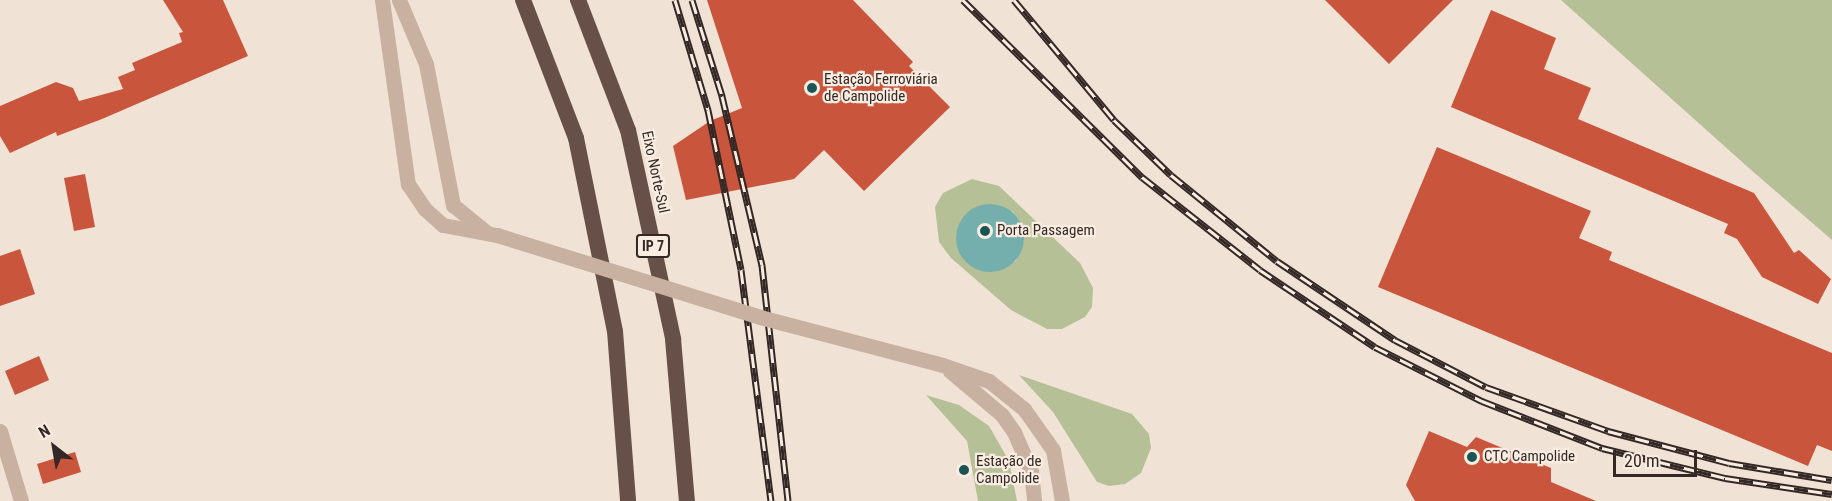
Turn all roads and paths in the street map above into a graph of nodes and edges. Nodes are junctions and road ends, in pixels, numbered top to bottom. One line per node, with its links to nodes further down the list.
1 (382, 0): 5 (street)
2 (399, 0): 5 (street)
3 (523, 0): 9 (highway)
4 (578, 0): 10 (highway, Eixo Norte-Sul / IP 7)
5 (492, 234): 6 (street, bridge)
6 (943, 365): 11 (street); 12 (street)
7 (0, 431): 8 (street)
8 (21, 501)
9 (628, 501)
10 (687, 501)
11 (1034, 501)
12 (1062, 501)

